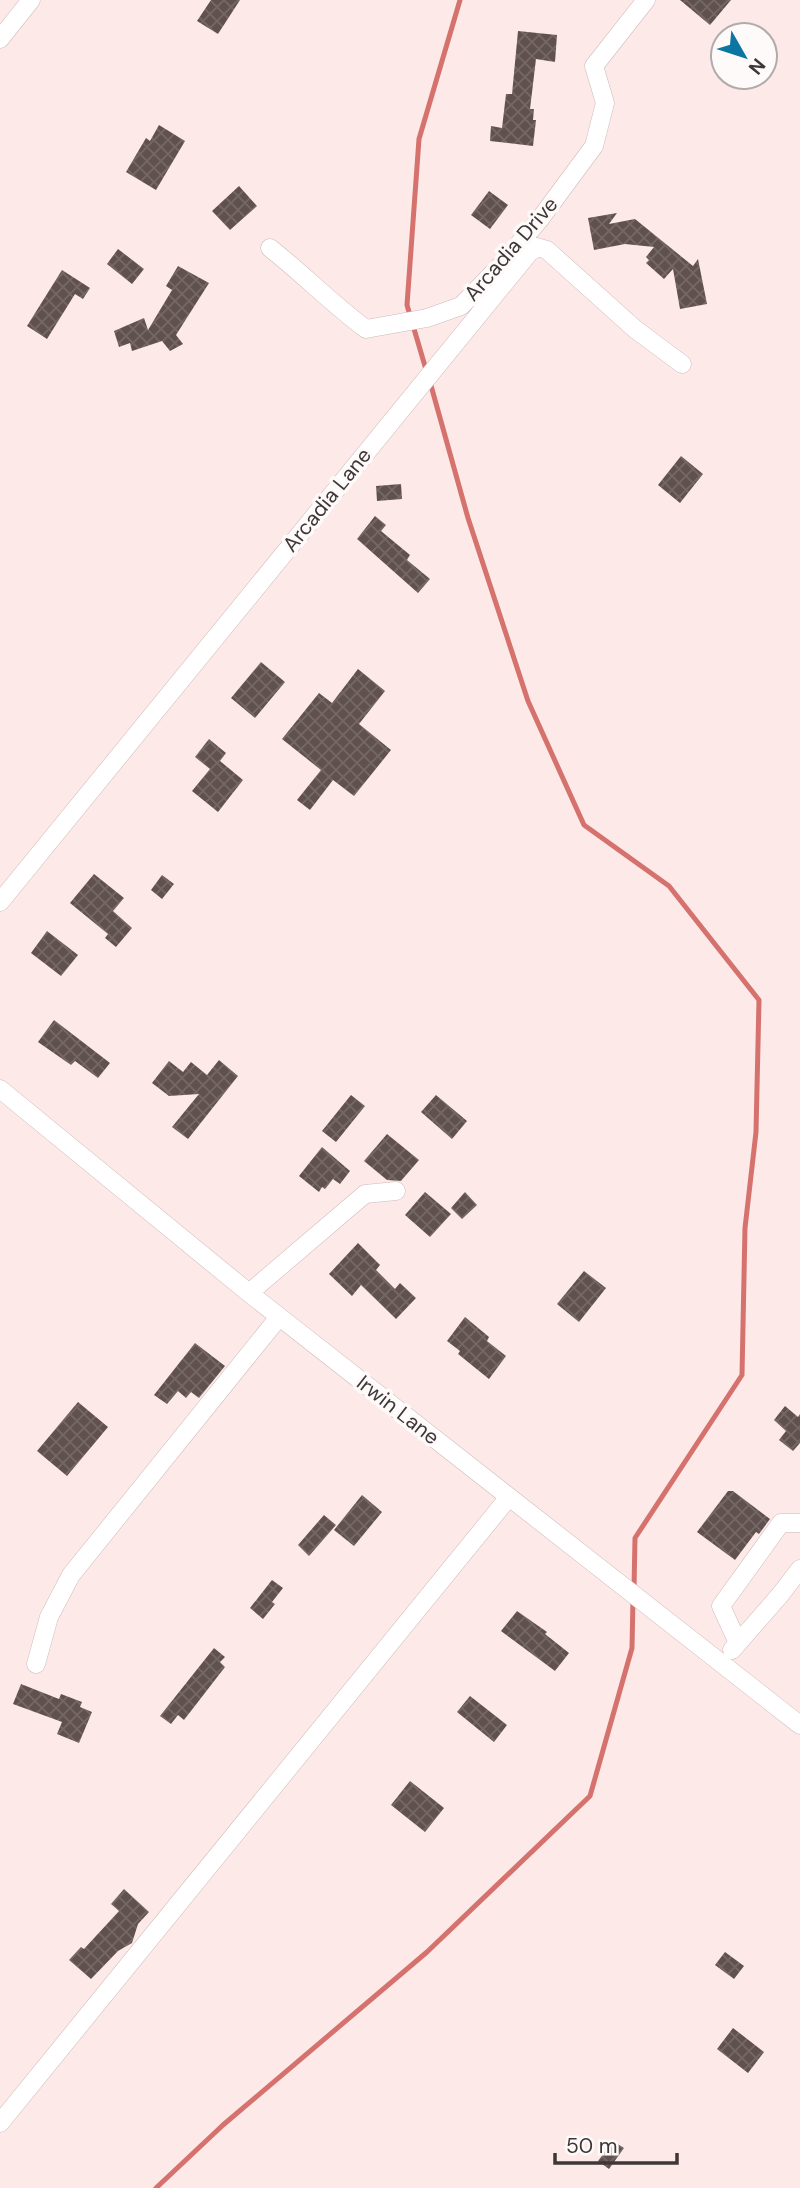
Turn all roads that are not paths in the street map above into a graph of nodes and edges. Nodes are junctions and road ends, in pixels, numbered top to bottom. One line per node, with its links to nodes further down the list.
1 (31, 0): 3 (street)
2 (646, 0): 4 (street, Arcadia Drive)
3 (0, 39)
4 (270, 248)
5 (682, 364): 6 (street, Arcadia Lane)
6 (0, 902)
7 (0, 1089): 9 (street, Irwin Lane)
8 (396, 1191): 9 (street)
9 (249, 1293): 10 (street, Irwin Lane)
10 (279, 1317): 11 (street, Irwin Lane); 16 (street)
11 (509, 1497): 15 (street, Irwin Lane); 18 (street)
12 (800, 1523): 14 (street)
13 (800, 1569): 14 (street)
14 (738, 1643): 15 (street)
15 (720, 1663): 17 (street, Irwin Lane)
16 (36, 1664)
17 (800, 1725)
18 (0, 2123)

